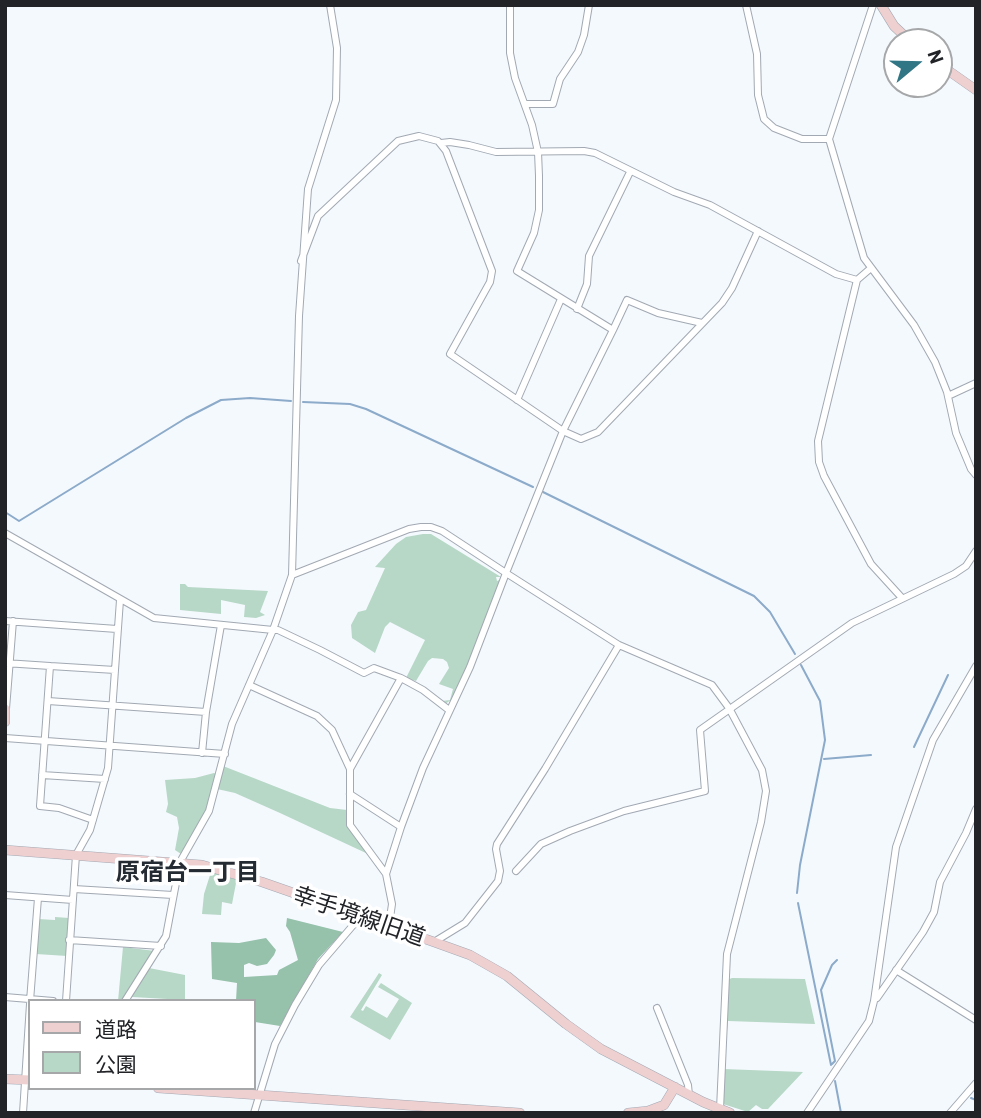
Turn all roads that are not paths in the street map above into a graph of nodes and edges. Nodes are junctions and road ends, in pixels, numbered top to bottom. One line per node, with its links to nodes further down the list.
1 (330, 5): 16 (street)
2 (510, 5): 10 (street)
3 (589, 5): 10 (street)
4 (746, 5): 11 (street)
5 (873, 5): 11 (street)
6 (881, 5): 7 (street)
7 (896, 28)
8 (953, 74): 9 (street)
9 (976, 90)
10 (525, 104): 13 (street)
11 (829, 139): 17 (street)
12 (441, 144): 13 (street); 16 (street); 25 (street)
13 (538, 152): 14 (street); 19 (street)
14 (631, 172): 15 (street); 20 (street)
15 (758, 230): 18 (street); 21 (street)
16 (302, 261): 31 (street)
17 (871, 268): 18 (street); 24 (street)
18 (857, 280): 32 (street)
19 (561, 299): 20 (street); 25 (street)
20 (577, 309): 22 (street)
21 (702, 323): 22 (street); 26 (street)
22 (613, 330): 26 (street)
23 (976, 383): 24 (street)
24 (948, 396): 27 (street)
25 (517, 400): 26 (street)
26 (563, 431): 30 (street)
27 (976, 475)
28 (5, 533): 33 (street)
29 (976, 551): 32 (street)
30 (506, 573): 31 (street); 38 (street); 49 (street)
31 (292, 575): 37 (street)
32 (902, 598): 47 (street)
33 (120, 600): 35 (street); 36 (street)
34 (9, 621): 36 (street); 39 (street)
35 (221, 625): 37 (street); 50 (street)
36 (117, 629): 42 (street)
37 (273, 630): 43 (street); 44 (street)
38 (619, 645): 47 (street); 77 (street)
39 (8, 664): 40 (street); 48 (street)
40 (50, 666): 42 (street); 45 (street)
41 (976, 666): 85 (street)
42 (115, 670): 46 (street)
43 (401, 678): 49 (street); 57 (street)
44 (249, 685): 56 (street); 57 (street)
45 (47, 701): 46 (street); 53 (street)
46 (112, 706): 50 (street); 54 (street)
47 (729, 708): 67 (street); 95 (street)
48 (6, 709): 51 (street)
49 (449, 710): 63 (street)
50 (206, 712): 55 (street)
51 (5, 722)
52 (5, 738): 53 (street)
53 (46, 741): 54 (street); 58 (street)
54 (110, 746): 55 (street); 59 (street)
55 (202, 753): 56 (street)
56 (225, 754): 66 (street)
57 (350, 769): 60 (street)
58 (42, 775): 59 (street); 62 (street)
59 (105, 779): 62 (street)
60 (350, 794): 63 (street); 68 (street)
61 (976, 810): 79 (street)
62 (93, 820): 65 (street)
63 (401, 827): 68 (street)
64 (5, 850): 65 (street, 幸手境線旧道)
65 (76, 855): 66 (street, 幸手境線旧道); 69 (street)
66 (180, 862): 71 (street); 74 (street, 幸手境線旧道)
67 (516, 871)
68 (386, 874): 75 (street)
69 (74, 889): 71 (street); 73 (street)
70 (5, 895): 72 (street)
71 (173, 895): 78 (street)
72 (37, 898): 73 (street); 81 (street)
73 (73, 900): 76 (street)
74 (361, 916): 75 (street, 幸手境線旧道); 93 (street)
75 (389, 925): 77 (street, 幸手境線旧道)
76 (69, 940): 78 (street); 82 (street)
77 (434, 942): 91 (street, 幸手境線旧道)
78 (161, 946): 83 (street)
79 (896, 970): 85 (street); 87 (street)
80 (5, 997): 84 (street)
81 (30, 999)
82 (66, 999)
83 (126, 999)
84 (28, 1001)
85 (874, 1001): 101 (street)
86 (657, 1008): 94 (street)
87 (976, 1020)
88 (5, 1079): 89 (street)
89 (28, 1080): 96 (street)
90 (976, 1083): 102 (street)
91 (675, 1087): 94 (street, 幸手境線旧道); 99 (street)
92 (187, 1090): 93 (street)
93 (260, 1095): 97 (street); 98 (street)
94 (689, 1095): 95 (street, 幸手境線旧道)
95 (719, 1109): 100 (street, 幸手境線旧道)
96 (23, 1113)
97 (254, 1113)
98 (520, 1113)
99 (628, 1113)
100 (730, 1113)
101 (807, 1113)
102 (950, 1113)

